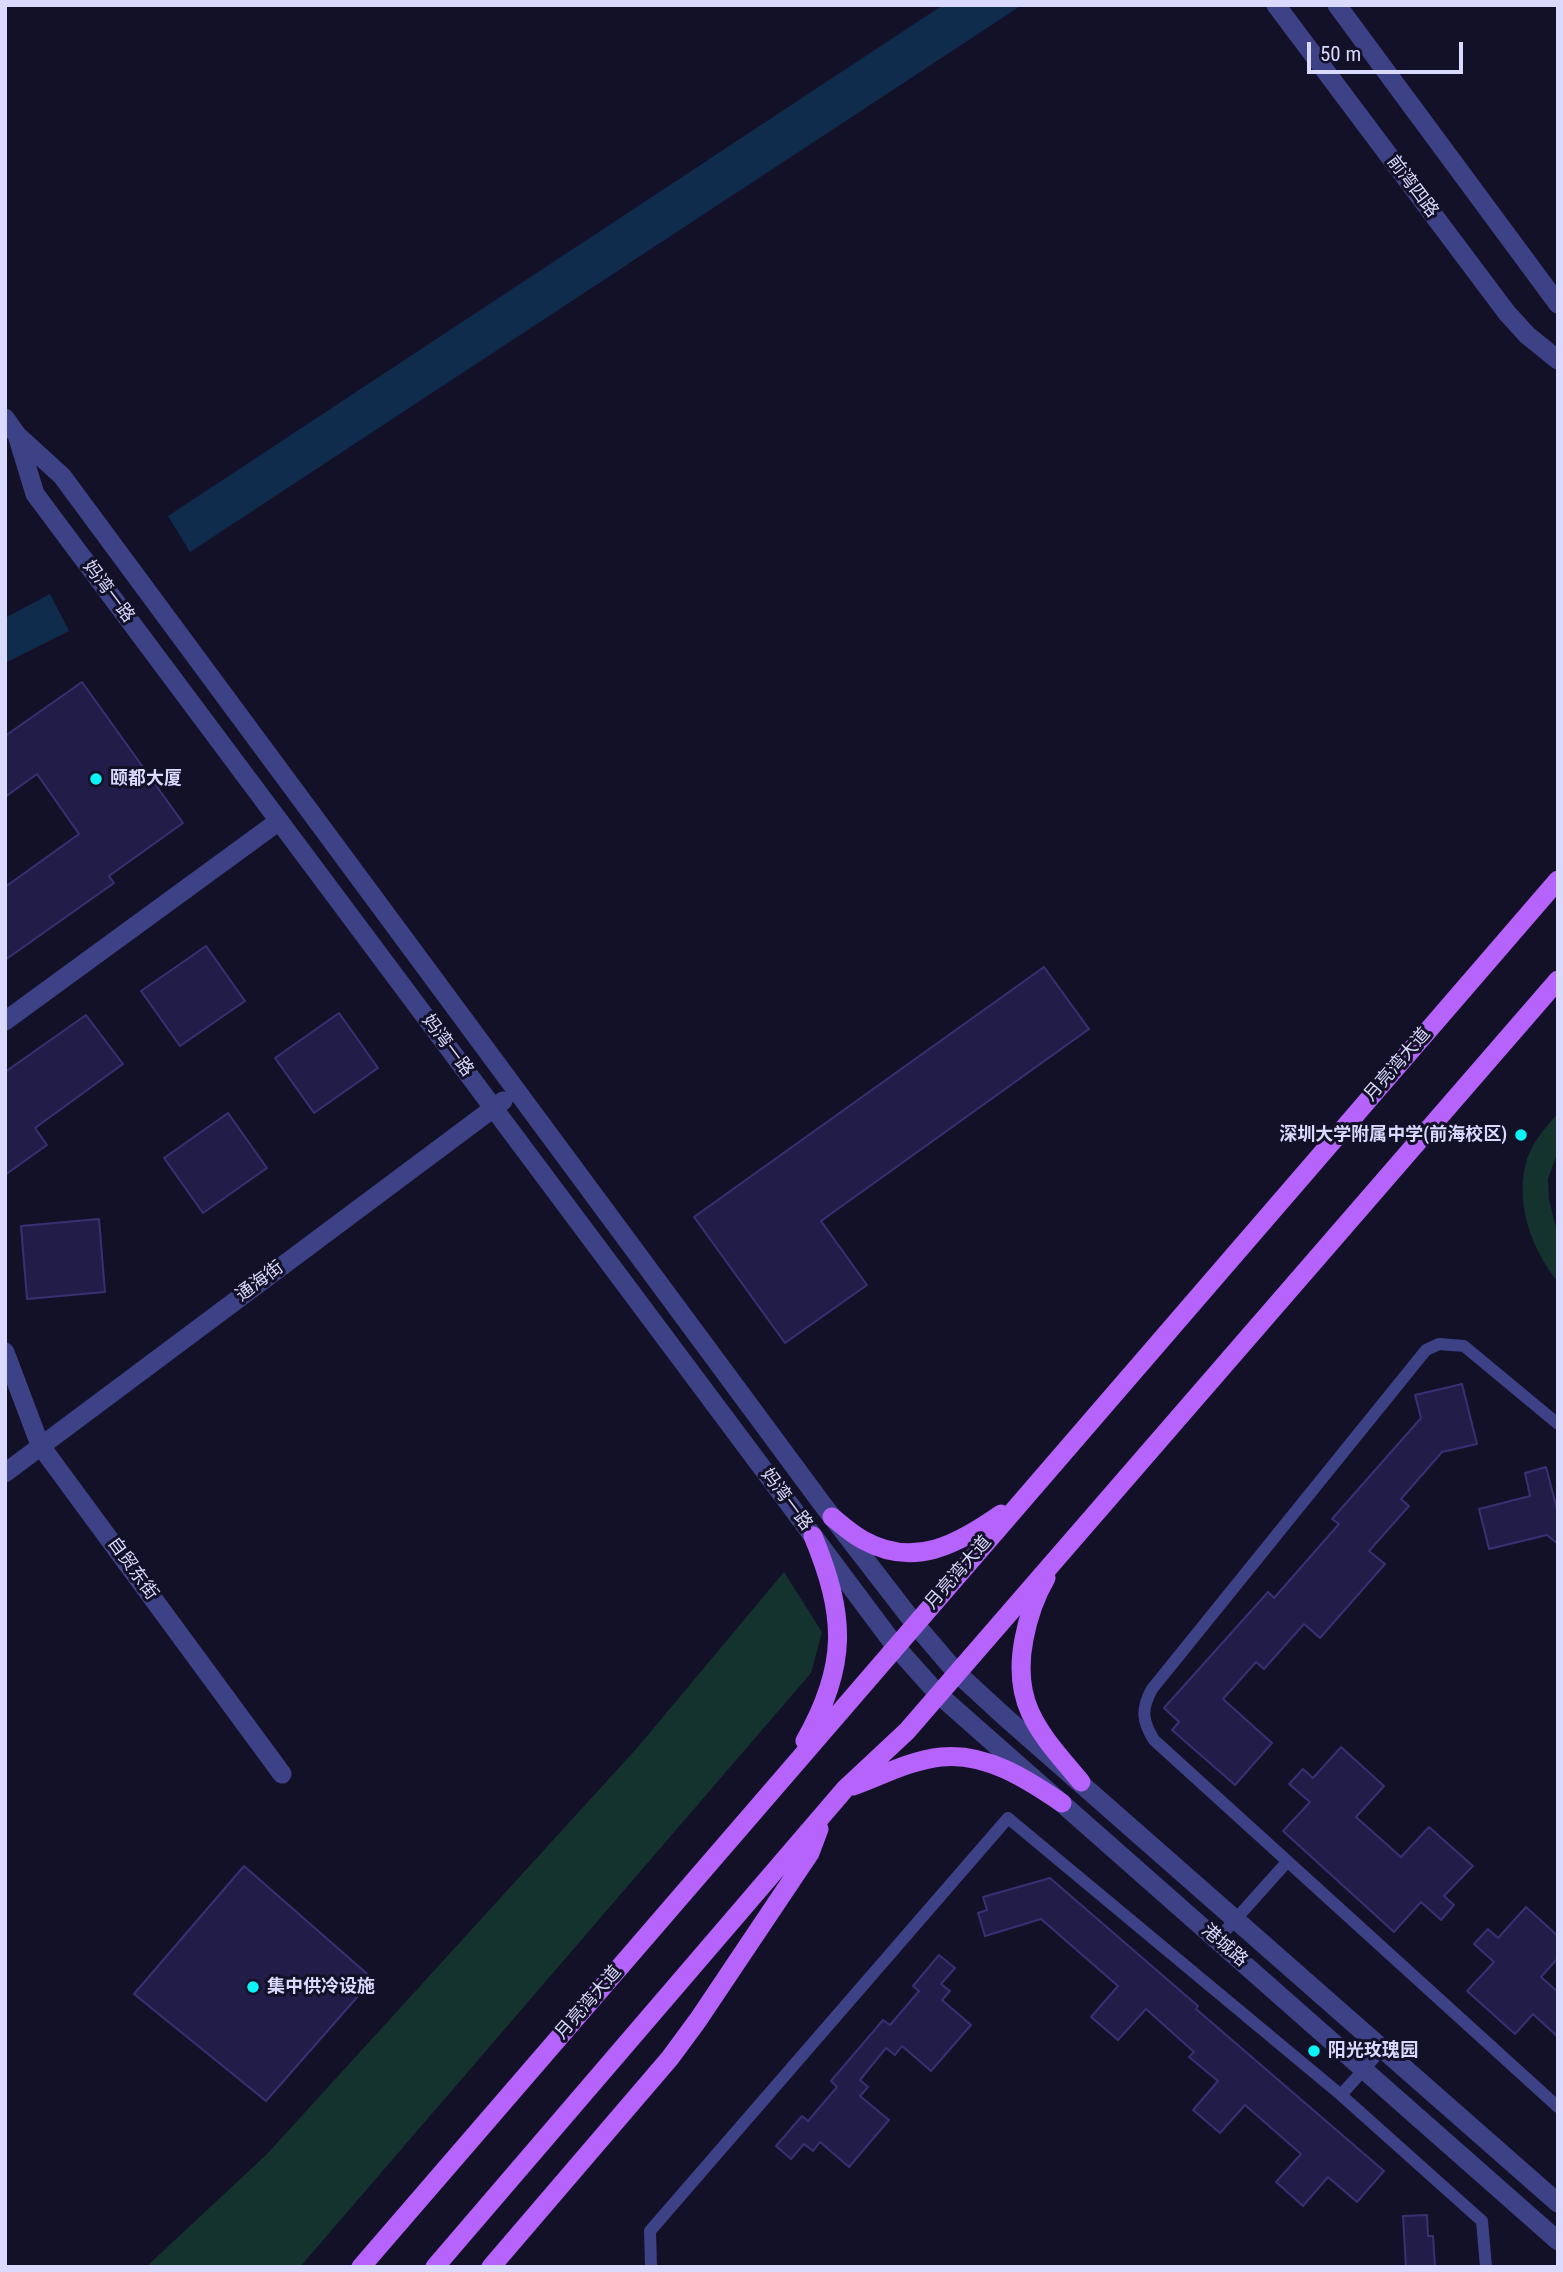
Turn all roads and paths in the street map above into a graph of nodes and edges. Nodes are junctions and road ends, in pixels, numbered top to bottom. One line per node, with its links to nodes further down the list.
1 (1276, 5): 4 (street, 前湾四路)
2 (1337, 5): 3 (street)
3 (1554, 294)
4 (1558, 360)
5 (5, 418): 6 (street, 妈湾一路)
6 (17, 435): 7 (street, 妈湾一路); 11 (street, 妈湾一路)
7 (279, 821): 10 (street); 12 (street, 妈湾一路)
8 (1558, 880): 17 (main road, 月亮湾大道)
9 (1558, 979): 20 (main road)
10 (5, 1021)
11 (517, 1091): 12 (street, 通海街); 18 (street, 妈湾一路)
12 (494, 1108): 15 (street, 通海街); 19 (street, 妈湾一路)
13 (5, 1352): 15 (street, 自贸东街)
14 (1558, 1424): 31 (lane)
15 (40, 1445): 16 (street, 通海街); 26 (street, 自贸东街)
16 (5, 1473)
17 (1024, 1498): 18 (main road); 21 (main road, 月亮湾大道)
18 (832, 1517): 21 (street, 妈湾一路)
19 (813, 1536): 22 (street, 妈湾一路); 25 (main road)
20 (1065, 1546): 23 (main road); 27 (main road)
21 (915, 1625): 22 (main road, 月亮湾大道); 23 (street, 港城路)
22 (896, 1647): 24 (street, 港城路); 25 (main road, 月亮湾大道)
23 (956, 1672): 24 (main road); 27 (street, 港城路)
24 (938, 1694): 28 (main road); 29 (street, 港城路)
25 (787, 1773): 40 (main road, 月亮湾大道)
26 (282, 1774)
27 (1081, 1782): 32 (street, 港城路)
28 (845, 1789): 29 (main road); 30 (main road)
29 (1062, 1803): 33 (street, 港城路)
30 (826, 1813): 41 (main road); 42 (main road)
31 (1287, 1863): 32 (lane); 37 (lane)
32 (1236, 1919): 33 (lane); 34 (street, 港城路)
33 (1217, 1940): 35 (street, 港城路)
34 (1382, 2049): 35 (lane); 38 (street, 港城路)
35 (1364, 2069): 36 (lane); 39 (street, 港城路)
36 (1341, 2095): 43 (lane); 44 (lane)
37 (1558, 2107)
38 (1558, 2203)
39 (1558, 2241)
40 (361, 2267)
41 (435, 2267)
42 (491, 2267)
43 (651, 2267)
44 (1486, 2267)

